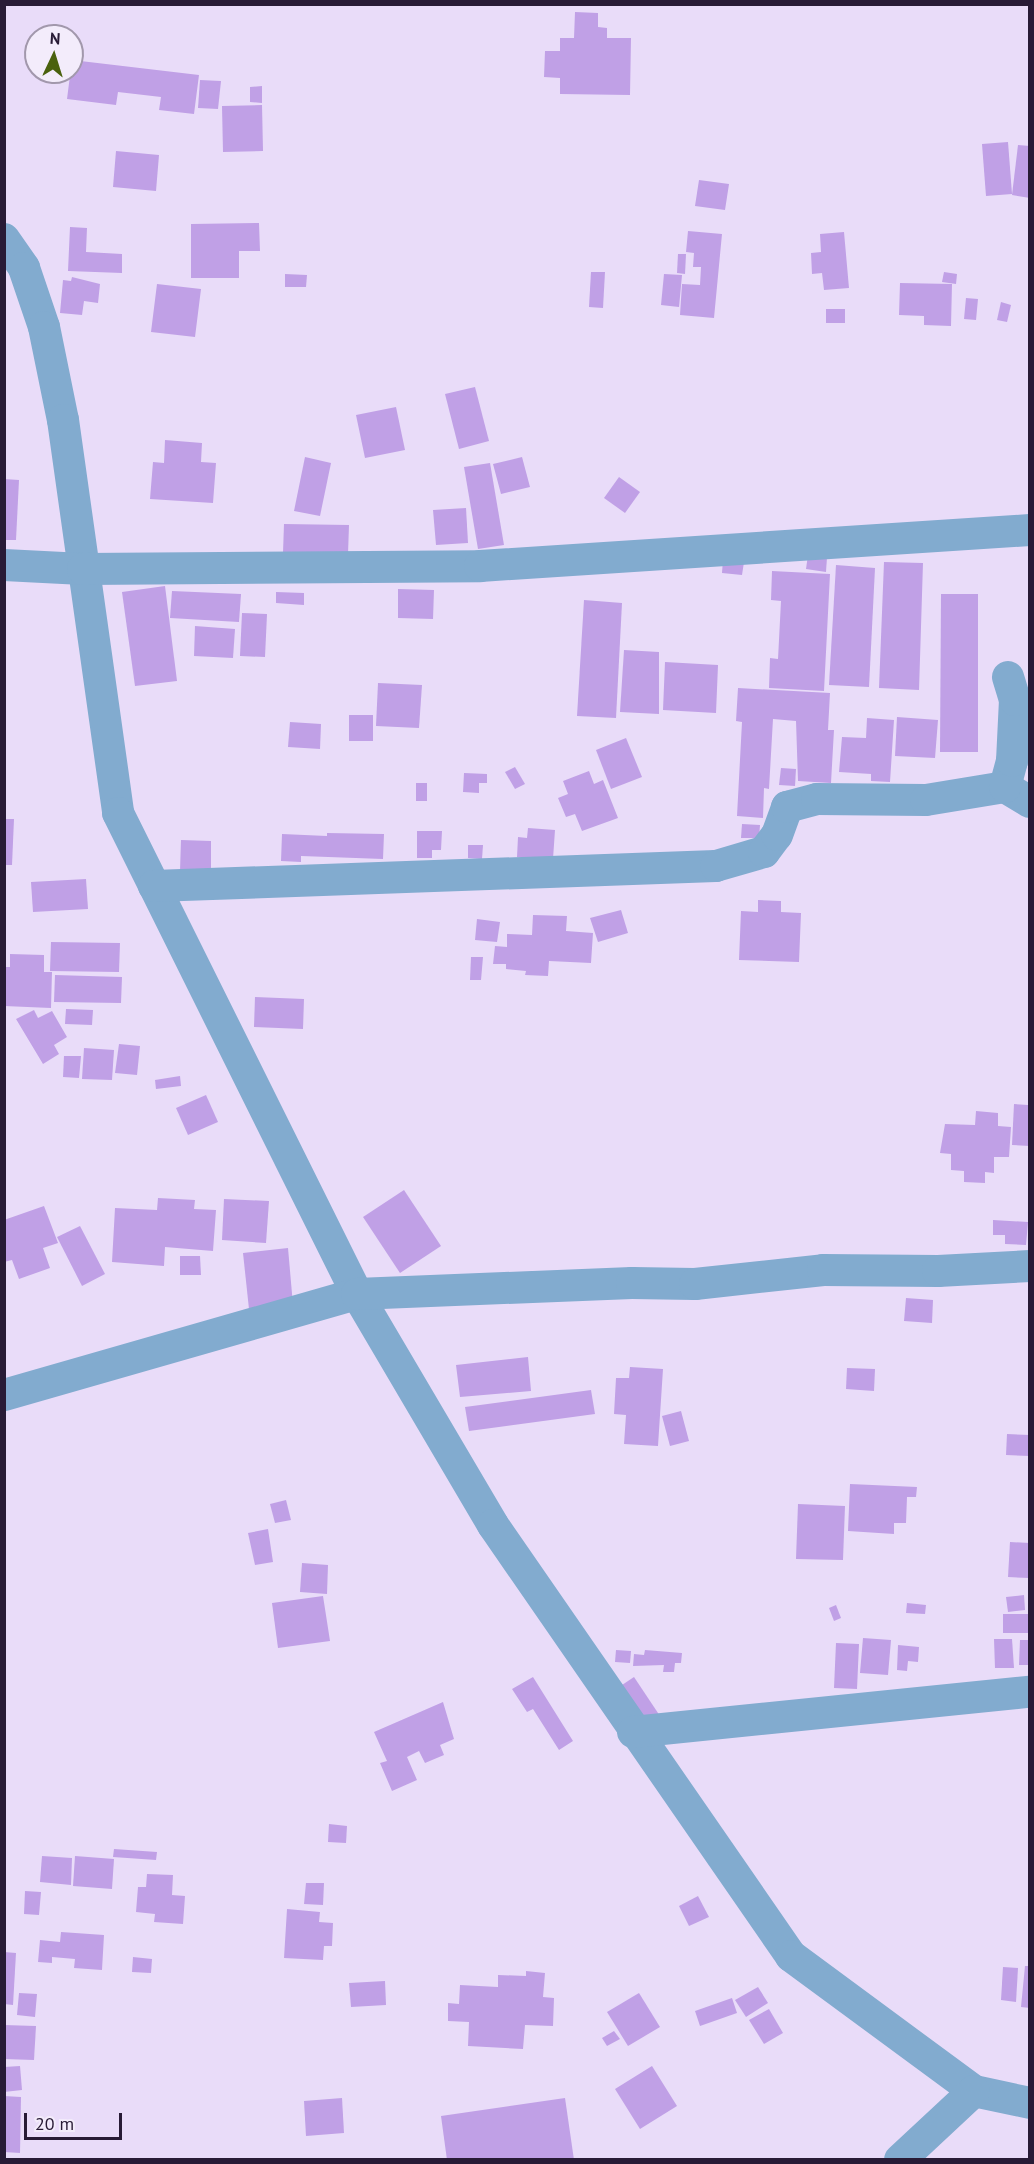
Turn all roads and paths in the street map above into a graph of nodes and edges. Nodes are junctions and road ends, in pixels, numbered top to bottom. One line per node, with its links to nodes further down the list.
1 (4, 239): 4 (street)
2 (1029, 530): 4 (street)
3 (4, 565): 4 (street)
4 (83, 569): 7 (street)
5 (1008, 677): 6 (street)
6 (1017, 794): 7 (street)
7 (154, 886): 9 (street)
8 (1029, 1266): 9 (street)
9 (357, 1294): 10 (street); 12 (street)
10 (4, 1395)
11 (1029, 1692): 12 (street)
12 (633, 1732): 13 (street)
13 (974, 2091): 14 (street); 15 (street)
14 (1029, 2103)
15 (900, 2160)

